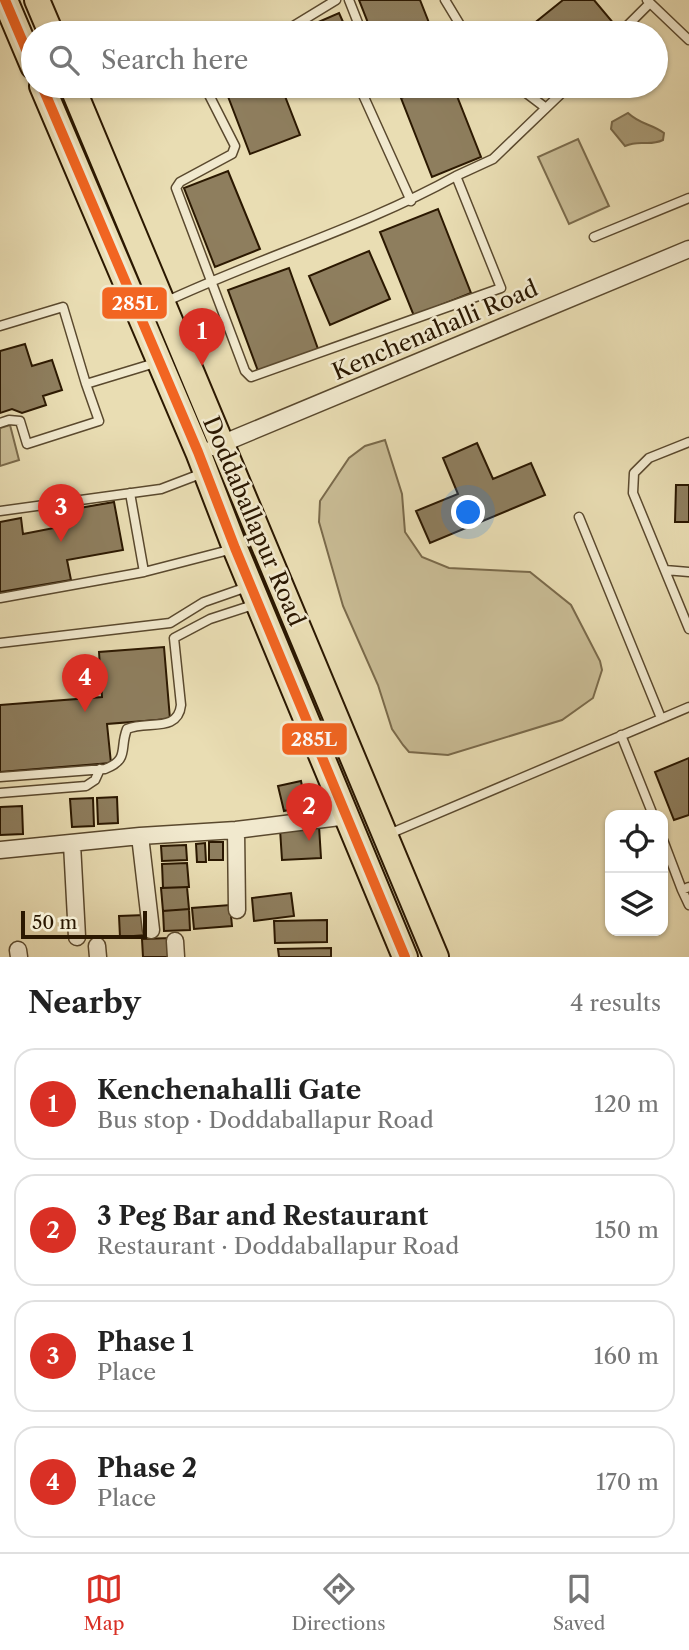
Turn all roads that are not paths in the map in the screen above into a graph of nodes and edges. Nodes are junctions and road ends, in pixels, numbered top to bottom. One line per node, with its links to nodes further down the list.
1 (5, 0): 12 (main road)
2 (37, 0): 7 (main road)
3 (336, 0): 8 (lane)
4 (349, 0): 9 (lane)
5 (445, 0): 10 (lane)
6 (649, 1): 11 (lane); 13 (lane)
7 (46, 21)
8 (302, 21)
9 (357, 21)
10 (458, 21)
11 (631, 21)
12 (21, 38)
13 (689, 40)
14 (47, 98): 29 (main road, Doddaballapur Road)
15 (77, 98): 27 (main road, Doddaballapur Road)
16 (211, 98): 26 (lane)
17 (364, 98): 23 (lane)
18 (533, 98): 20 (lane)
19 (557, 98): 20 (lane)
20 (547, 108): 21 (lane)
21 (456, 176): 23 (lane); 26 (lane)
22 (689, 198): 24 (lane)
23 (411, 201): 26 (lane)
24 (594, 237)
25 (689, 248): 33 (street, Kenchenahalli Road)
26 (213, 281): 27 (lane)
27 (162, 303): 33 (main road, Doddaballapur Road)
28 (0, 326): 30 (lane)
29 (158, 362): 30 (lane); 34 (main road, Doddaballapur Road)
30 (86, 384): 31 (lane)
31 (0, 423)
32 (689, 442): 39 (lane)
33 (222, 444): 34 (street, Kenchenahalli Road); 57 (main road, Doddaballapur Road)
34 (202, 462): 35 (lane); 38 (main road, Doddaballapur Road)
35 (130, 493): 36 (lane); 40 (lane)
36 (0, 512)
37 (579, 517): 49 (lane)
38 (235, 548): 40 (lane); 42 (main road, Doddaballapur Road)
39 (665, 570): 41 (lane); 45 (lane)
40 (144, 572): 43 (lane)
41 (689, 572)
42 (255, 594): 44 (lane); 46 (lane); 55 (main road, Doddaballapur Road)
43 (0, 598)
44 (170, 623): 46 (lane); 47 (lane)
45 (689, 629)
46 (174, 638): 51 (lane)
47 (0, 643)
48 (689, 707): 49 (lane)
49 (661, 718): 50 (lane)
50 (621, 735): 54 (lane); 57 (lane)
51 (100, 769): 52 (lane); 53 (lane)
52 (0, 777)
53 (0, 793)
54 (651, 810)
55 (348, 816): 56 (street); 67 (main road, Doddaballapur Road)
56 (236, 830): 58 (street); 64 (street)
57 (386, 835): 68 (main road, Doddaballapur Road)
58 (140, 836): 59 (street); 65 (street)
59 (72, 844): 60 (street); 66 (street)
60 (0, 850)
61 (668, 851): 62 (lane)
62 (686, 889): 63 (lane)
63 (689, 905)
64 (237, 910)
65 (151, 929)
66 (77, 937)
67 (405, 957)
68 (436, 957)

